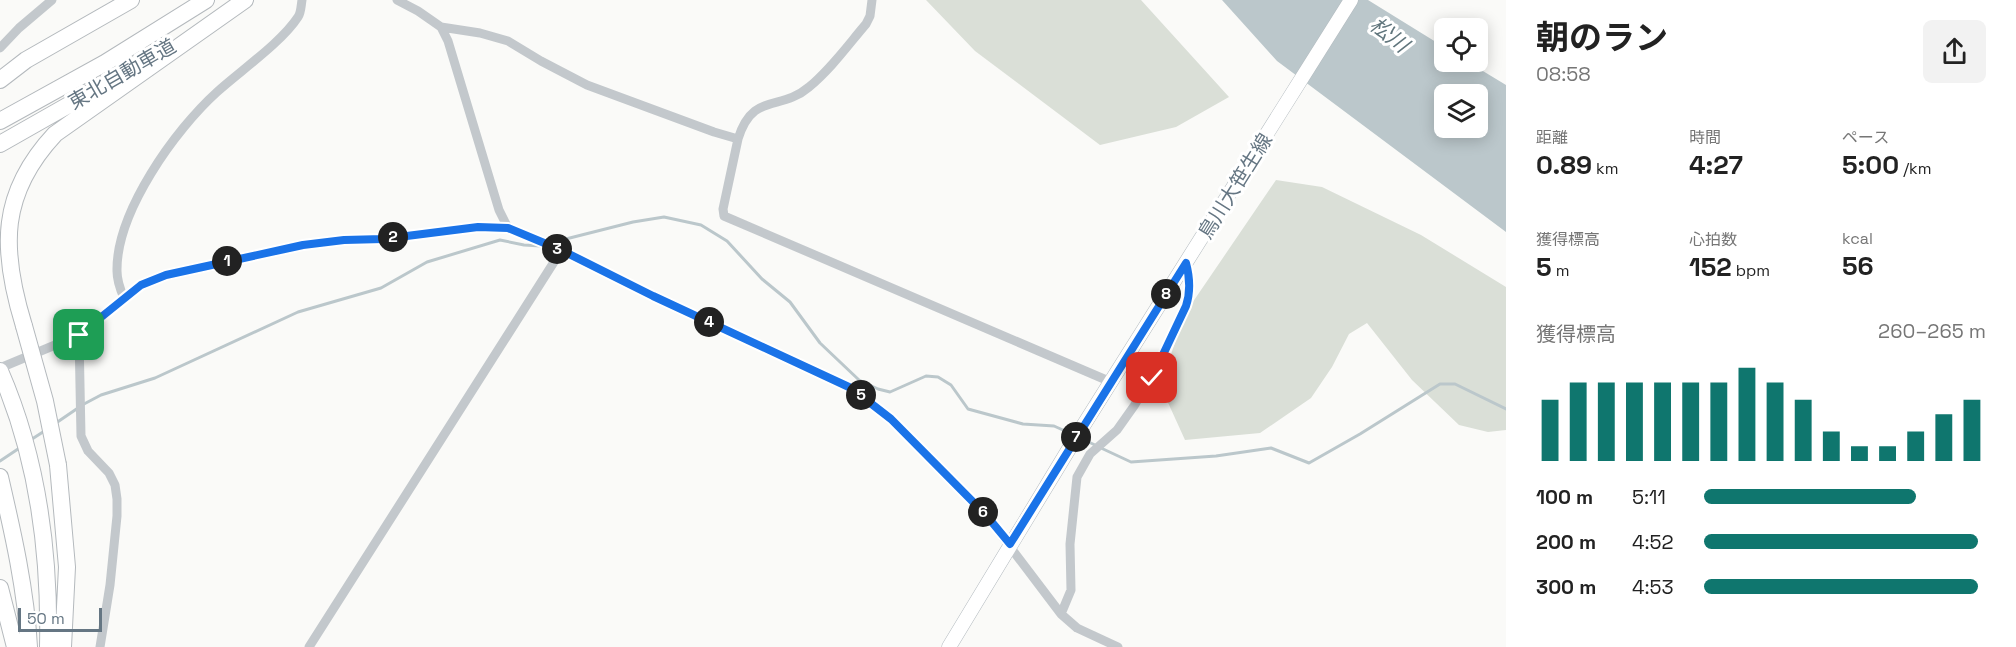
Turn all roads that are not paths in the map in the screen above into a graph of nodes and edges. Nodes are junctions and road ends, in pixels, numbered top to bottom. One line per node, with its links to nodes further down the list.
1 (52, 0): 10 (street)
2 (131, 0): 11 (highway)
3 (206, 0): 12 (highway, 東北自動車道)
4 (244, 0): 14 (highway, 東北自動車道); 29 (highway, bridge)
5 (302, 0): 18 (street)
6 (397, 0): 9 (street)
7 (872, 0): 13 (street)
8 (1351, 0): 17 (street, 鳥川大笹生線)
9 (441, 27): 13 (street); 15 (street)
10 (0, 48)
11 (0, 80)
12 (0, 122)
13 (738, 139): 21 (street)
14 (0, 144)
15 (508, 228): 16 (street); 18 (street)
16 (558, 249): 23 (street); 31 (street)
17 (1186, 263): 21 (street, 鳥川大笹生線); 25 (street)
18 (124, 298): 19 (street)
19 (79, 335): 20 (street); 30 (street)
20 (0, 370): 28 (highway)
21 (1111, 382): 23 (street, 鳥川大笹生線)
22 (0, 477): 27 (highway)
23 (1010, 544): 25 (street); 32 (street, 鳥川大笹生線)
24 (0, 588): 26 (highway)
25 (1061, 614): 33 (street)
26 (15, 647)
27 (28, 647)
28 (48, 647)
29 (63, 647)
30 (100, 647)
31 (309, 647)
32 (948, 647)
33 (1118, 647)

